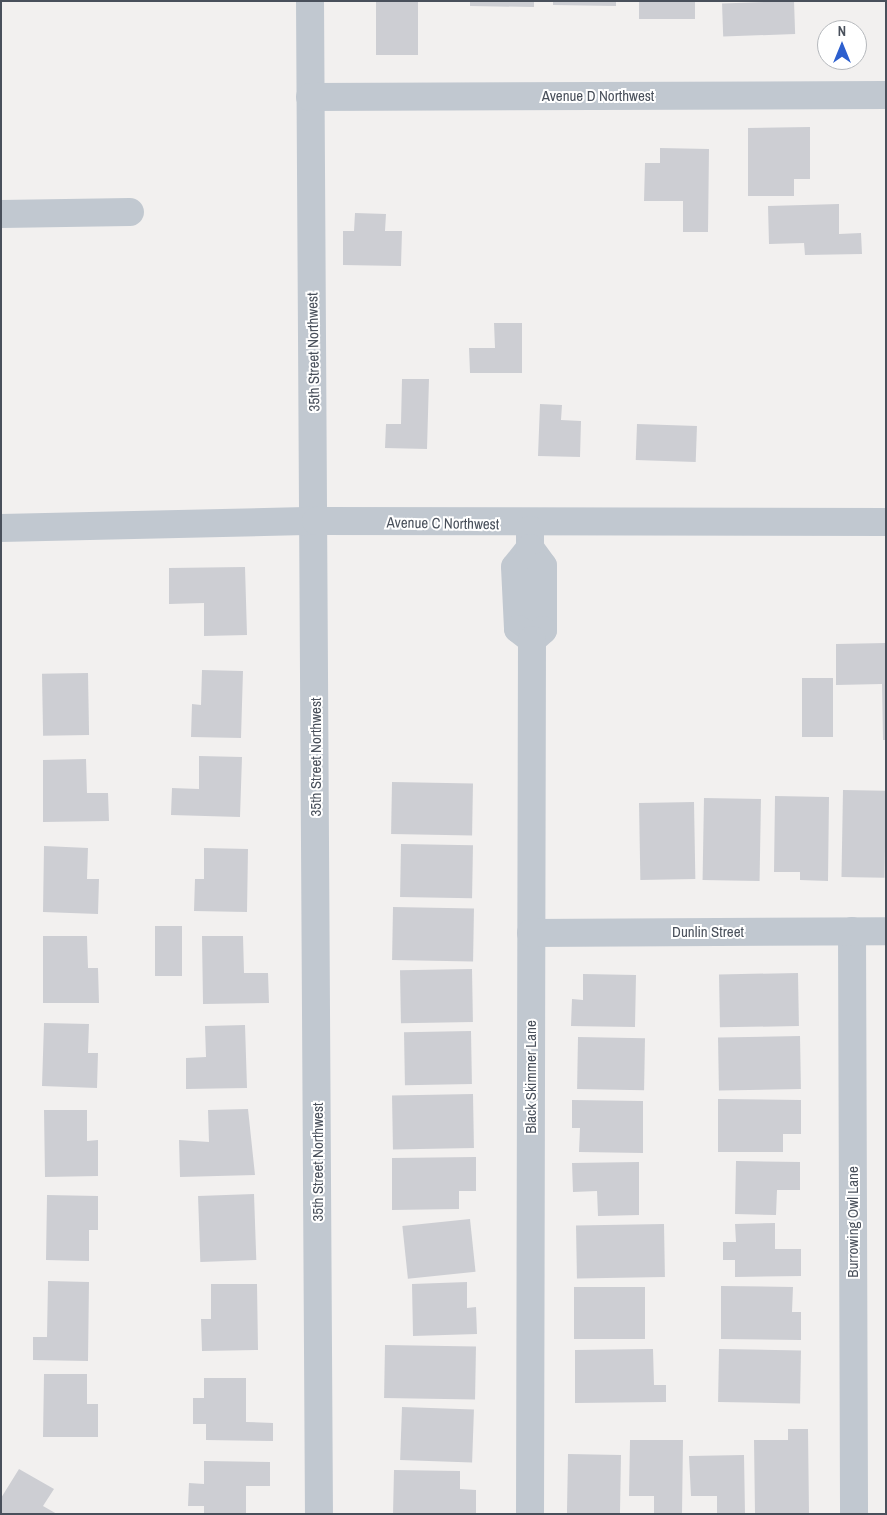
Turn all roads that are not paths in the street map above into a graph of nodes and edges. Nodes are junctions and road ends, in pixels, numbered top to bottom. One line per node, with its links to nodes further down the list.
1 (310, 1): 3 (street, 35th Street Northwest)
2 (886, 96): 3 (street, Avenue D Northwest)
3 (310, 97): 6 (street, 35th Street Northwest)
4 (130, 212): 5 (street)
5 (1, 214)
6 (316, 521): 8 (street, Avenue C Northwest); 9 (street, Avenue C Northwest); 13 (street, 35th Street Northwest)
7 (886, 522): 9 (street, Avenue C Northwest)
8 (1, 528)
9 (530, 536): 12 (street, Black Skimmer Lane)
10 (852, 931): 11 (street, Dunlin Street); 12 (street, Dunlin Street); 15 (street, Burrowing Owl Lane)
11 (886, 931)
12 (531, 933): 14 (street, Black Skimmer Lane)
13 (319, 1514)
14 (530, 1514)
15 (854, 1514)

